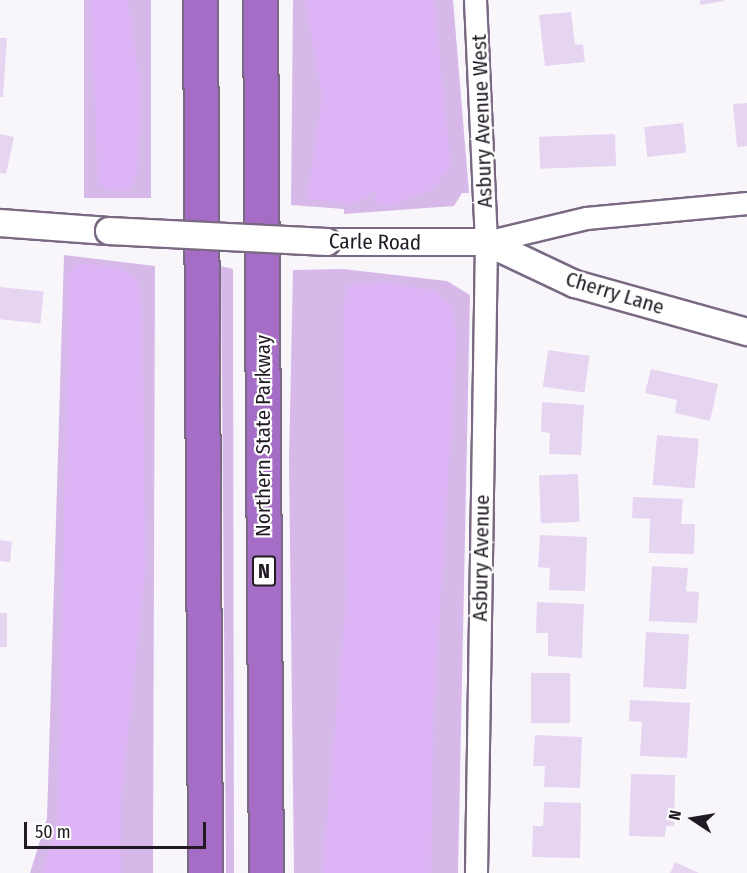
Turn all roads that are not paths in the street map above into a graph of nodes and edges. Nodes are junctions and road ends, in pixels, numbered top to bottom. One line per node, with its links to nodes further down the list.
1 (200, 0): 8 (highway)
2 (260, 0): 11 (highway, Northern State Parkway / N)
3 (476, 0): 6 (street, Asbury Avenue West)
4 (747, 203): 6 (street, Carle Road)
5 (0, 223): 6 (street, Carle Road, bridge)
6 (486, 242): 7 (street, Cherry Lane); 12 (street, Asbury Avenue)
7 (747, 332)
8 (204, 790): 9 (highway); 10 (highway)
9 (194, 873)
10 (205, 873)
11 (266, 873)
12 (476, 873)

